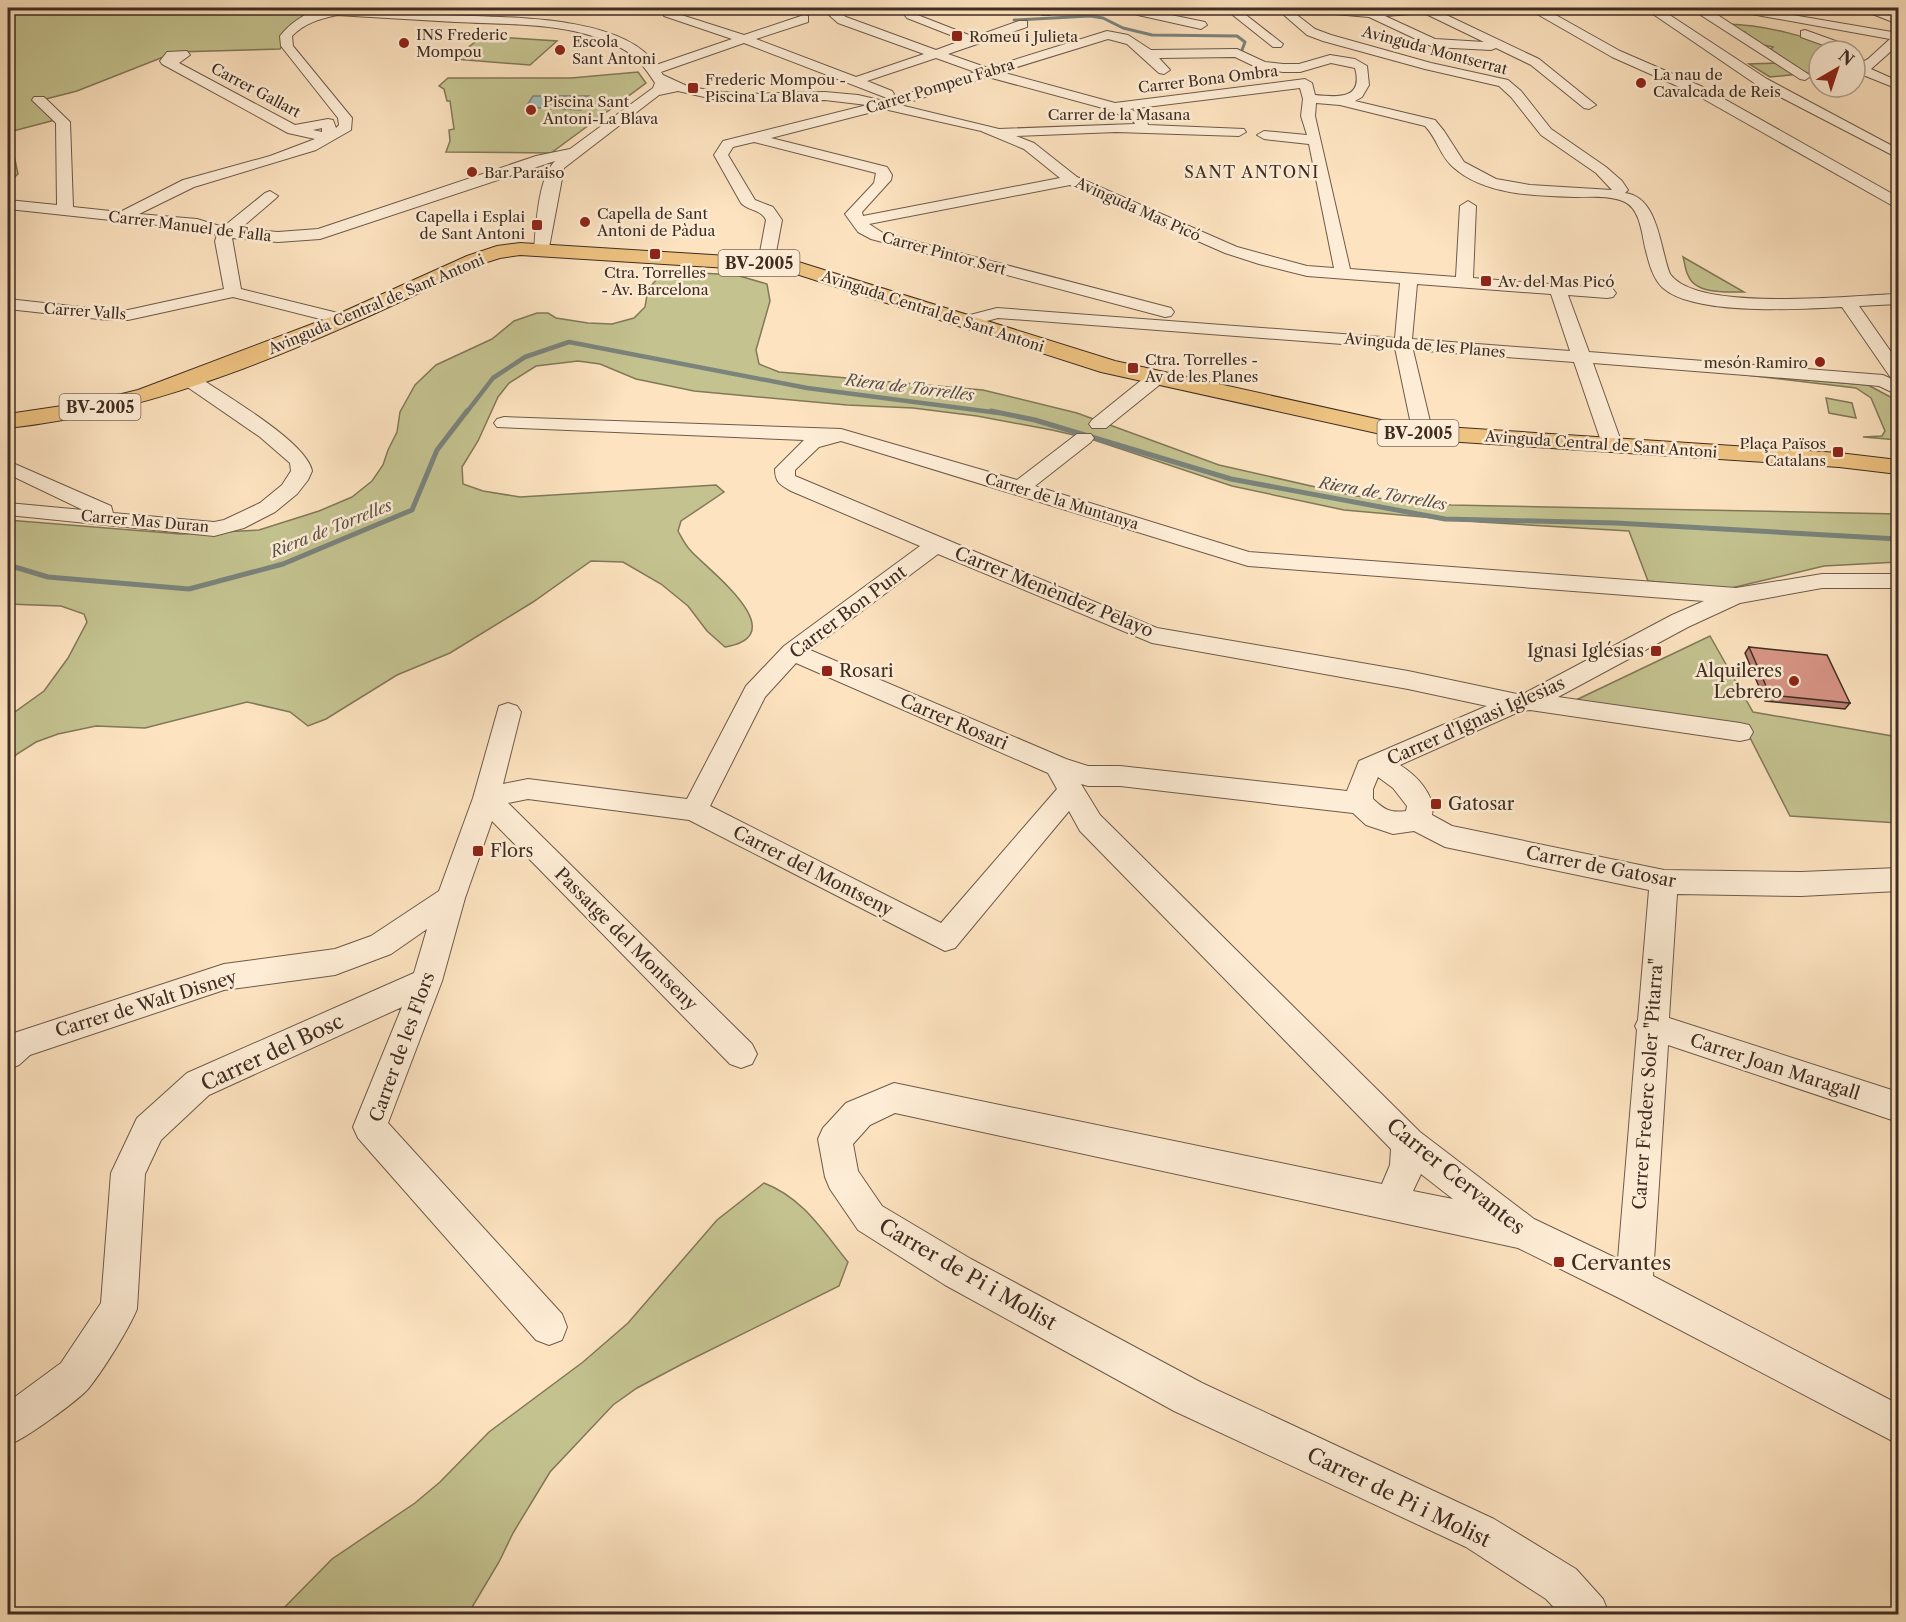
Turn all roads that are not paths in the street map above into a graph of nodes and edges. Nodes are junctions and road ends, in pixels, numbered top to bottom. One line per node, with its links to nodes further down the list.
1 (303, 8): 18 (street)
2 (834, 8): 33 (street)
3 (904, 8): 30 (street)
4 (1127, 8): 5 (street)
5 (1193, 8)
6 (1230, 8): 31 (street)
7 (1282, 8): 38 (street, Avinguda Montserrat)
8 (1300, 8): 20 (street)
9 (1442, 8): 16 (street)
10 (1506, 8): 17 (street)
11 (1607, 8): 12 (street); 17 (street)
12 (1652, 8): 48 (street)
13 (1702, 8): 45 (street)
14 (1735, 8): 27 (street)
15 (1863, 8): 23 (street)
16 (1425, 9): 20 (street); 32 (street)
17 (1540, 11): 53 (street)
18 (326, 12): 46 (street); 66 (street)
19 (668, 14): 29 (street)
20 (1371, 14): 32 (street)
21 (804, 19): 29 (street)
22 (1725, 19): 25 (street)
23 (1899, 21)
24 (1023, 24): 30 (street)
25 (1748, 24)
26 (1795, 32): 28 (street)
27 (1899, 38): 36 (street)
28 (1823, 39)
29 (743, 40): 46 (street); 47 (street)
30 (975, 41): 33 (street)
31 (1277, 44)
32 (1504, 47): 59 (street)
33 (934, 54): 43 (street); 47 (street)
34 (1148, 54): 40 (street); 41 (street); 43 (street, Carrer Pompeu Fabra)
35 (1867, 55): 36 (street)
36 (1882, 58): 39 (street)
37 (171, 63): 66 (street, Carrer Gallart)
38 (1429, 66): 42 (street); 78 (street, Avinguda Montserrat)
39 (1867, 66)
40 (1300, 69): 49 (street); 57 (street)
41 (1164, 70)
42 (1396, 70)
43 (988, 73): 58 (street, Carrer Pompeu Fabra); 60 (street)
44 (1867, 73): 51 (street)
45 (1805, 76): 48 (street)
46 (657, 80): 54 (street, Avinguda Mas Picó); 73 (street)
47 (856, 81): 54 (street)
48 (1762, 82): 50 (street); 69 (street)
49 (1305, 83): 55 (street); 60 (street, Carrer Bona Ombra)
50 (1743, 84)
51 (1899, 85)
52 (1720, 87): 53 (street)
53 (1698, 90): 72 (street)
54 (875, 96): 58 (street, Avinguda Mas Picó)
55 (1310, 99): 57 (street); 67 (street)
56 (39, 100): 83 (street)
57 (1340, 101): 78 (street)
58 (895, 102): 63 (street, Avinguda Mas Picó); 65 (street, Carrer Pompeu Fabra)
59 (1589, 105)
60 (1115, 107): 61 (street)
61 (1142, 129): 62 (street, Carrer de la Masana); 63 (street, Carrer de la Masana)
62 (1239, 132)
63 (998, 133): 77 (street, Avinguda Mas Picó)
64 (1264, 135): 67 (street)
65 (752, 137): 85 (street); 88 (street, Carrer Pompeu Fabra)
66 (330, 138): 84 (street)
67 (1316, 140): 89 (street)
68 (1899, 142): 69 (street)
69 (1879, 143): 70 (street); 74 (street)
70 (1846, 146)
71 (1824, 147): 72 (street)
72 (1802, 149): 80 (street)
73 (571, 153): 75 (street, Carrer Manuel de Falla); 76 (street)
74 (1899, 154)
75 (540, 159): 76 (street); 86 (street, Carrer Manuel de Falla)
76 (558, 165): 87 (street)
77 (1072, 180): 85 (street); 89 (street, Avinguda Mas Picó)
78 (1621, 194): 96 (street, Avinguda Montserrat)
79 (270, 196): 86 (street)
80 (1899, 203)
81 (8, 205): 83 (street, Carrer Manuel de Falla)
82 (1468, 206): 91 (street)
83 (65, 210): 84 (street, Carrer Manuel de Falla)
84 (120, 218): 86 (street, Carrer Manuel de Falla)
85 (857, 222): 100 (street, Carrer Pintor Sert)
86 (226, 233): 93 (street)
87 (542, 250): 88 (main road, Avinguda Central de Sant Antoni / BV-2005); 98 (main road, Avinguda Central de Sant Antoni / BV-2005)
88 (766, 263): 99 (main road, Avinguda Central de Sant Antoni / BV-2005)
89 (1342, 273): 90 (street, Avinguda Mas Picó)
90 (1409, 278): 91 (street, Avinguda Mas Picó); 101 (street)
91 (1464, 282): 92 (street, Avinguda Mas Picó)
92 (1558, 290): 94 (street, Avinguda Mas Picó); 102 (street)
93 (233, 292): 97 (street, Carrer Valls); 98 (street)
94 (1607, 293)
95 (1899, 298): 96 (street, Avinguda Montserrat)
96 (1846, 302): 104 (street)
97 (8, 304)
98 (344, 320): 105 (main road, Avinguda Central de Sant Antoni / BV-2005)
99 (968, 321): 100 (street, Avinguda de les Planes); 103 (main road, Avinguda Central de Sant Antoni / BV-2005)
100 (1229, 329): 101 (street, Avinguda de les Planes)
101 (1403, 344): 102 (street, Avinguda de les Planes); 108 (street)
102 (1580, 358): 104 (street, Avinguda de les Planes); 110 (street)
103 (1156, 378): 108 (main road, Avinguda Central de Sant Antoni / BV-2005); 113 (street)
104 (1894, 379)
105 (190, 380): 106 (main road, Avinguda Central de Sant Antoni / BV-2005); 115 (street, Carrer Mas Duran)
106 (8, 421)
107 (504, 423): 109 (street, Carrer de la Muntanya)
108 (1423, 434): 110 (main road, Avinguda Central de Sant Antoni / BV-2005)
109 (841, 435): 113 (street, Carrer de la Muntanya); 116 (street, Carrer Menèndez Pelayo)
110 (1612, 444): 112 (main road, Avinguda Central de Sant Antoni / BV-2005)
111 (8, 467): 115 (street)
112 (1893, 468)
113 (1020, 488): 118 (street, Carrer de la Muntanya)
114 (8, 509): 115 (street, Carrer Mas Duran)
115 (120, 519)
116 (937, 544): 121 (street, Carrer Bon Punt); 122 (street, Carrer Menèndez Pelayo)
117 (1899, 581): 119 (street)
118 (1621, 585): 119 (street, Carrer de la Muntanya); 120 (street, Carrer de la Muntanya)
119 (1736, 596): 120 (street, Carrer d'Ignasi Iglesias)
120 (1680, 621): 122 (street, Carrer d'Ignasi Iglesias)
121 (792, 652): 127 (street, Carrer Rosari); 130 (street, Carrer Bon Punt)
122 (1523, 702): 124 (street, Carrer Menèndez Pelayo); 125 (street, Carrer d'Ignasi Iglesias)
123 (508, 712): 128 (street, Carrer de les Flors)
124 (1740, 732)
125 (1376, 765): 129 (street); 131 (street)
126 (1120, 776): 127 (street, Carrer Rosari); 129 (street); 132 (street)
127 (1064, 778): 130 (street, Carrer del Montseny); 132 (street, Carrer Cervantes)
128 (486, 798): 130 (street, Carrer del Montseny); 135 (street, Carrer de les Flors); 138 (street, Passatge del Montseny)
129 (1360, 803): 131 (street)
130 (694, 810)
131 (1418, 820): 134 (street, Carrer de Gatosar)
132 (1090, 823): 141 (street, Carrer Cervantes)
133 (1899, 879): 134 (street, Carrer de Gatosar)
134 (1664, 882): 137 (street, Carrer Frederc Soler "Pitarra")
135 (451, 898): 136 (street, Carrer de les Flors); 139 (street, Carrer de Walt Disney)
136 (427, 981): 145 (street, Carrer de les Flors); 147 (street, Carrer del Bosc)
137 (1652, 1026): 140 (street, Carrer Joan Maragall); 144 (street, Carrer Frederc Soler "Pitarra")
138 (741, 1054)
139 (8, 1055)
140 (1899, 1107)
141 (1408, 1143): 142 (street); 143 (street, Carrer Cervantes)
142 (1391, 1203): 143 (street, Carrer de Pi i Molist); 148 (street, Carrer de Pi i Molist)
143 (1522, 1231): 144 (street, Carrer Cervantes)
144 (1634, 1286): 146 (street, Carrer Cervantes)
145 (549, 1327)
146 (1899, 1425)
147 (8, 1426)
148 (1588, 1614)

